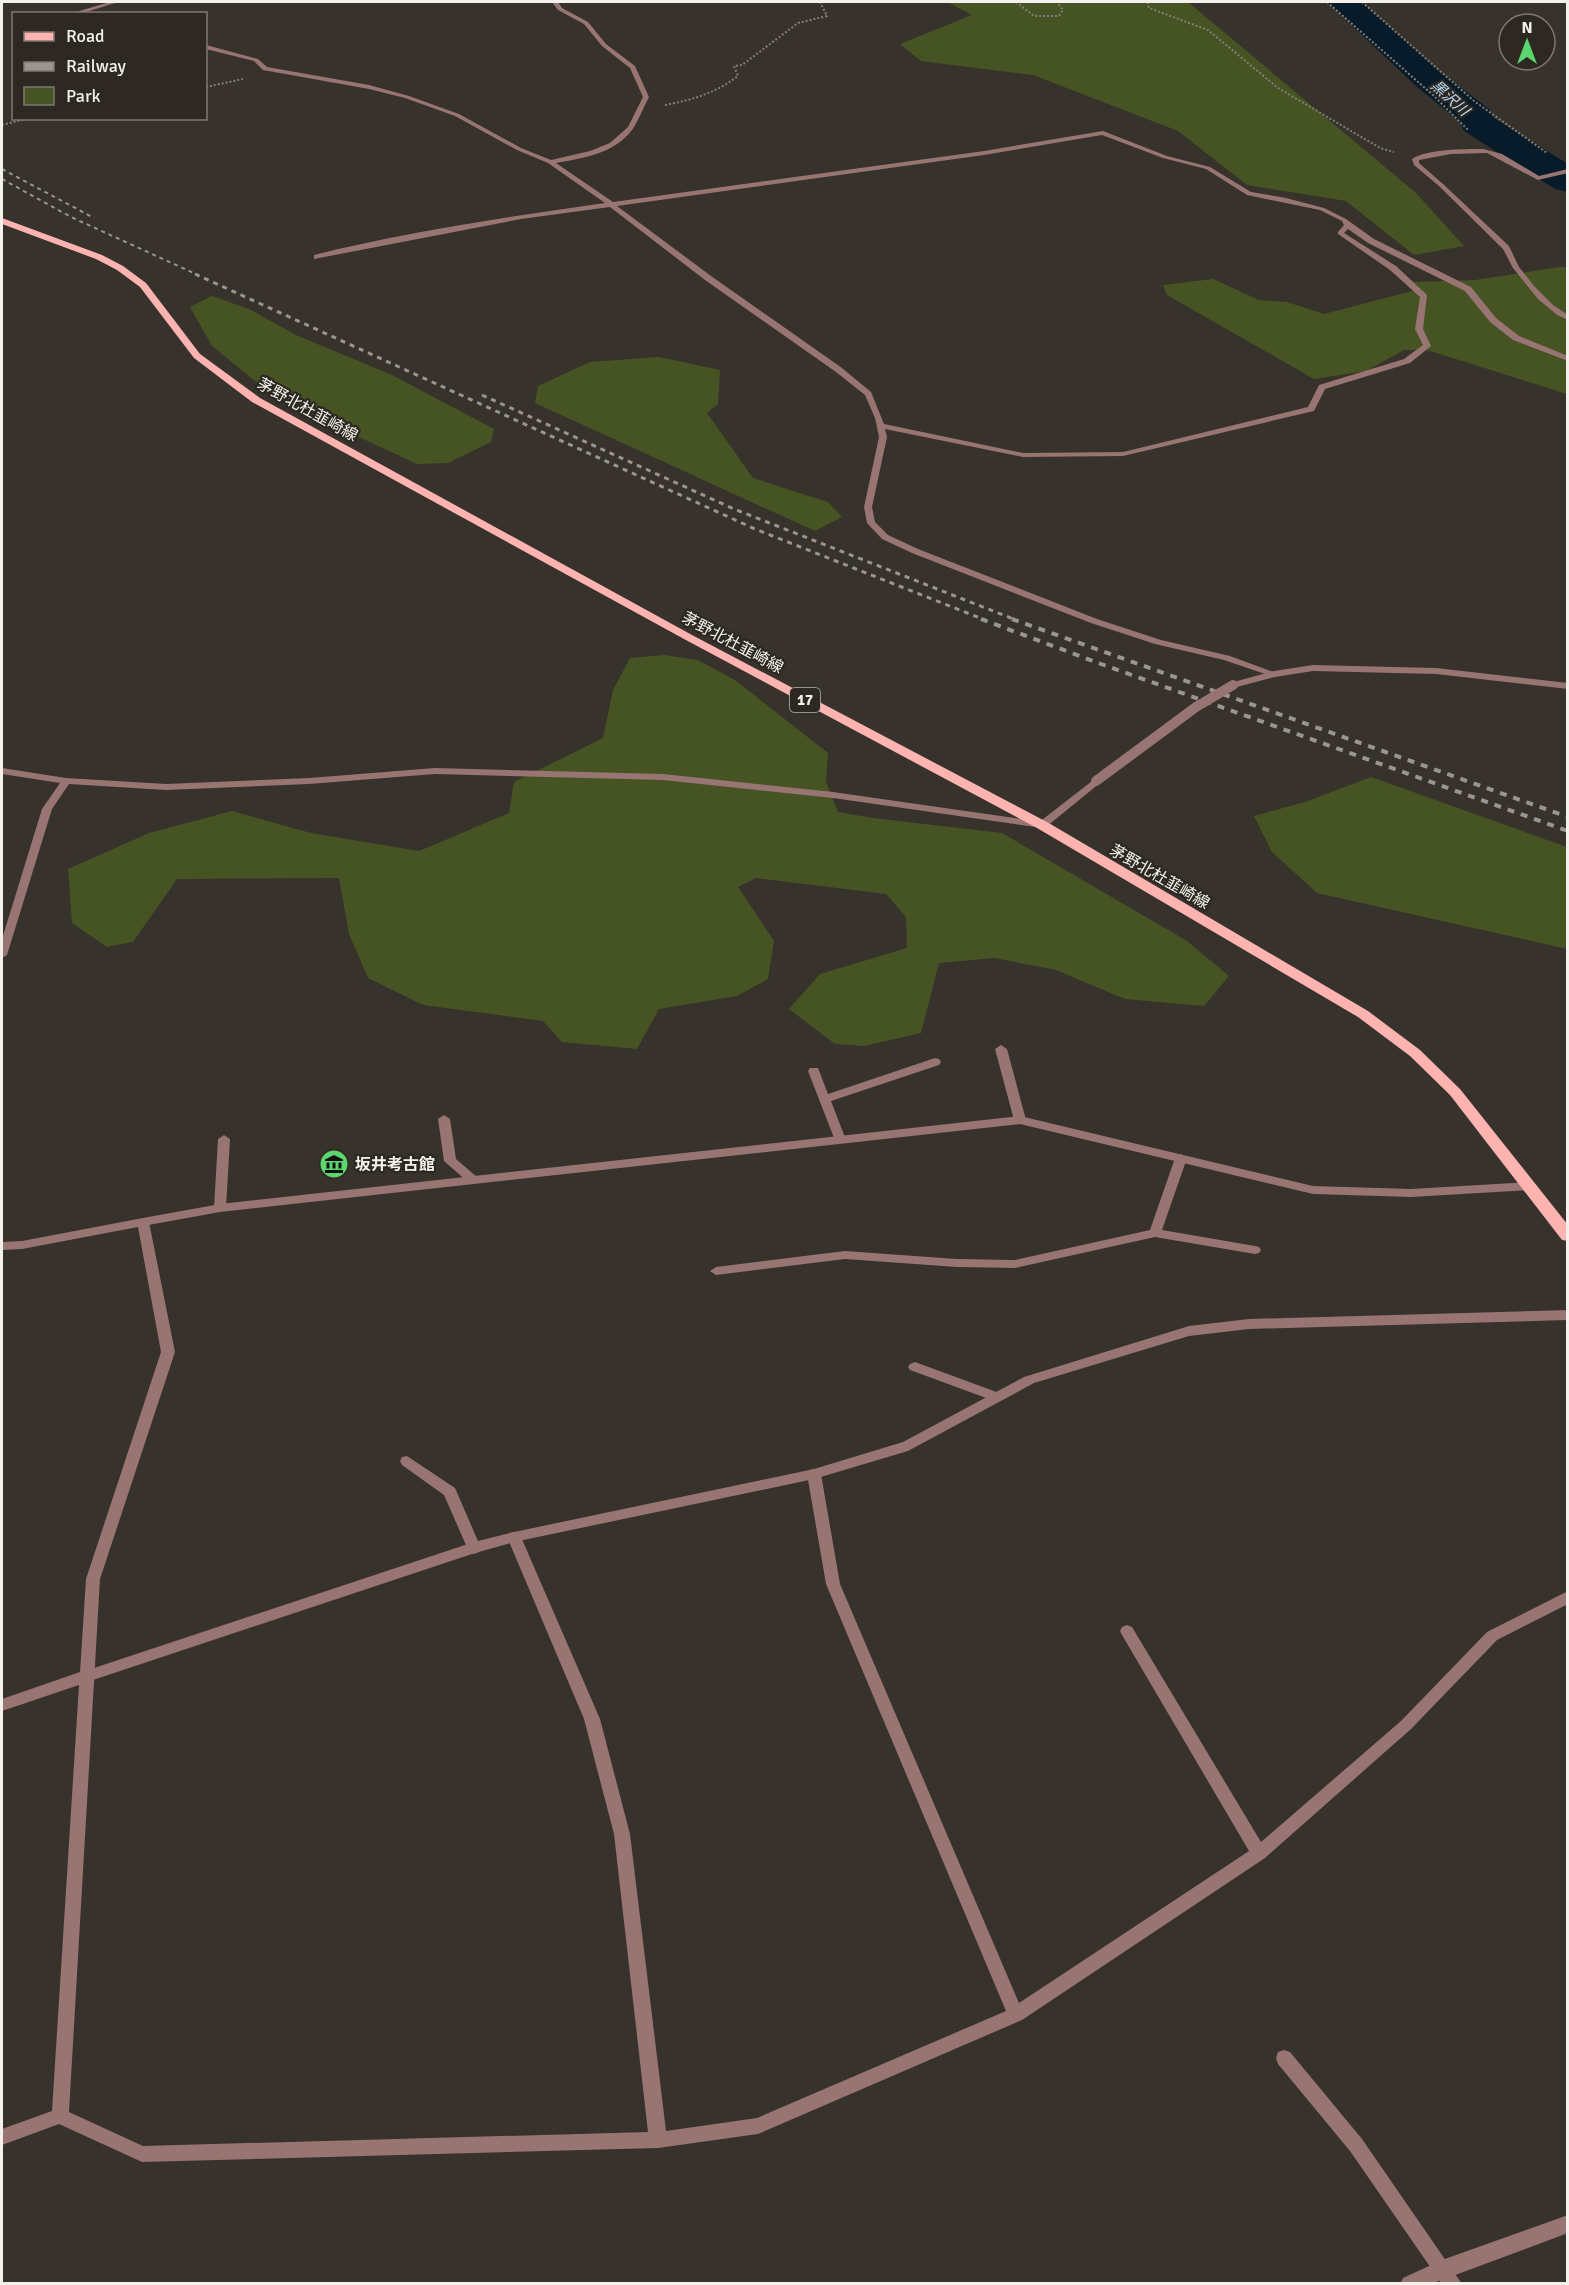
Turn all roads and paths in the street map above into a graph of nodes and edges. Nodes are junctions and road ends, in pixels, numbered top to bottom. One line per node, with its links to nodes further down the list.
1 (115, 2): 9 (street)
2 (555, 2): 11 (street)
3 (820, 2): 11 (path)
4 (1016, 2): 5 (path)
5 (1057, 2)
6 (1147, 2): 16 (path)
7 (1327, 2): 14 (path)
8 (1362, 2): 15 (path)
9 (79, 12)
10 (207, 47): 17 (street)
11 (641, 107): 17 (street)
12 (21, 120): 13 (path)
13 (2, 125)
14 (1489, 151): 16 (street); 18 (street)
15 (1549, 155)
16 (1415, 159): 23 (street)
17 (550, 162): 19 (street)
18 (1567, 171)
19 (612, 205): 21 (street); 22 (street); 25 (street)
20 (2, 221): 30 (main road, 茅野北杜韮崎線 / 17)
21 (1348, 225): 24 (street); 25 (street)
22 (317, 257)
23 (1568, 318)
24 (1568, 359)
25 (880, 426): 26 (street)
26 (1274, 674): 27 (street); 30 (street, bridge)
27 (1568, 686)
28 (2, 771): 29 (street)
29 (66, 781): 30 (street); 31 (street)
30 (1042, 825): 42 (main road, 茅野北杜韮崎線 / 17)
31 (2, 955)
32 (1001, 1049): 37 (street)
33 (935, 1062): 35 (street)
34 (814, 1071): 35 (street)
35 (825, 1099): 39 (street)
36 (444, 1119): 41 (street)
37 (1020, 1120): 39 (street); 40 (street)
38 (224, 1140): 43 (street)
39 (840, 1140): 41 (street)
40 (1181, 1158): 42 (street); 45 (street)
41 (473, 1180): 43 (street)
42 (1530, 1186): 46 (main road, 茅野北杜韮崎線 / 17)
43 (220, 1208): 44 (street)
44 (143, 1222): 47 (street); 59 (street)
45 (1155, 1233): 48 (street); 49 (street)
46 (1568, 1236)
47 (2, 1246)
48 (1255, 1250)
49 (716, 1271)
50 (1568, 1315): 52 (street)
51 (915, 1367): 52 (street)
52 (997, 1397): 54 (street)
53 (407, 1461): 56 (street)
54 (814, 1474): 55 (street); 62 (street)
55 (514, 1537): 56 (street); 66 (street)
56 (474, 1548): 59 (street)
57 (1568, 1597): 61 (street)
58 (1127, 1631): 61 (street)
59 (87, 1676): 60 (street); 64 (street)
60 (2, 1705)
61 (1259, 1853): 62 (street)
62 (1016, 2015): 66 (street)
63 (1284, 2058): 68 (street)
64 (60, 2116): 65 (street); 66 (street)
65 (2, 2137)
66 (658, 2140)
67 (1568, 2224): 68 (street)
68 (1447, 2276): 69 (street)
69 (1409, 2283)

